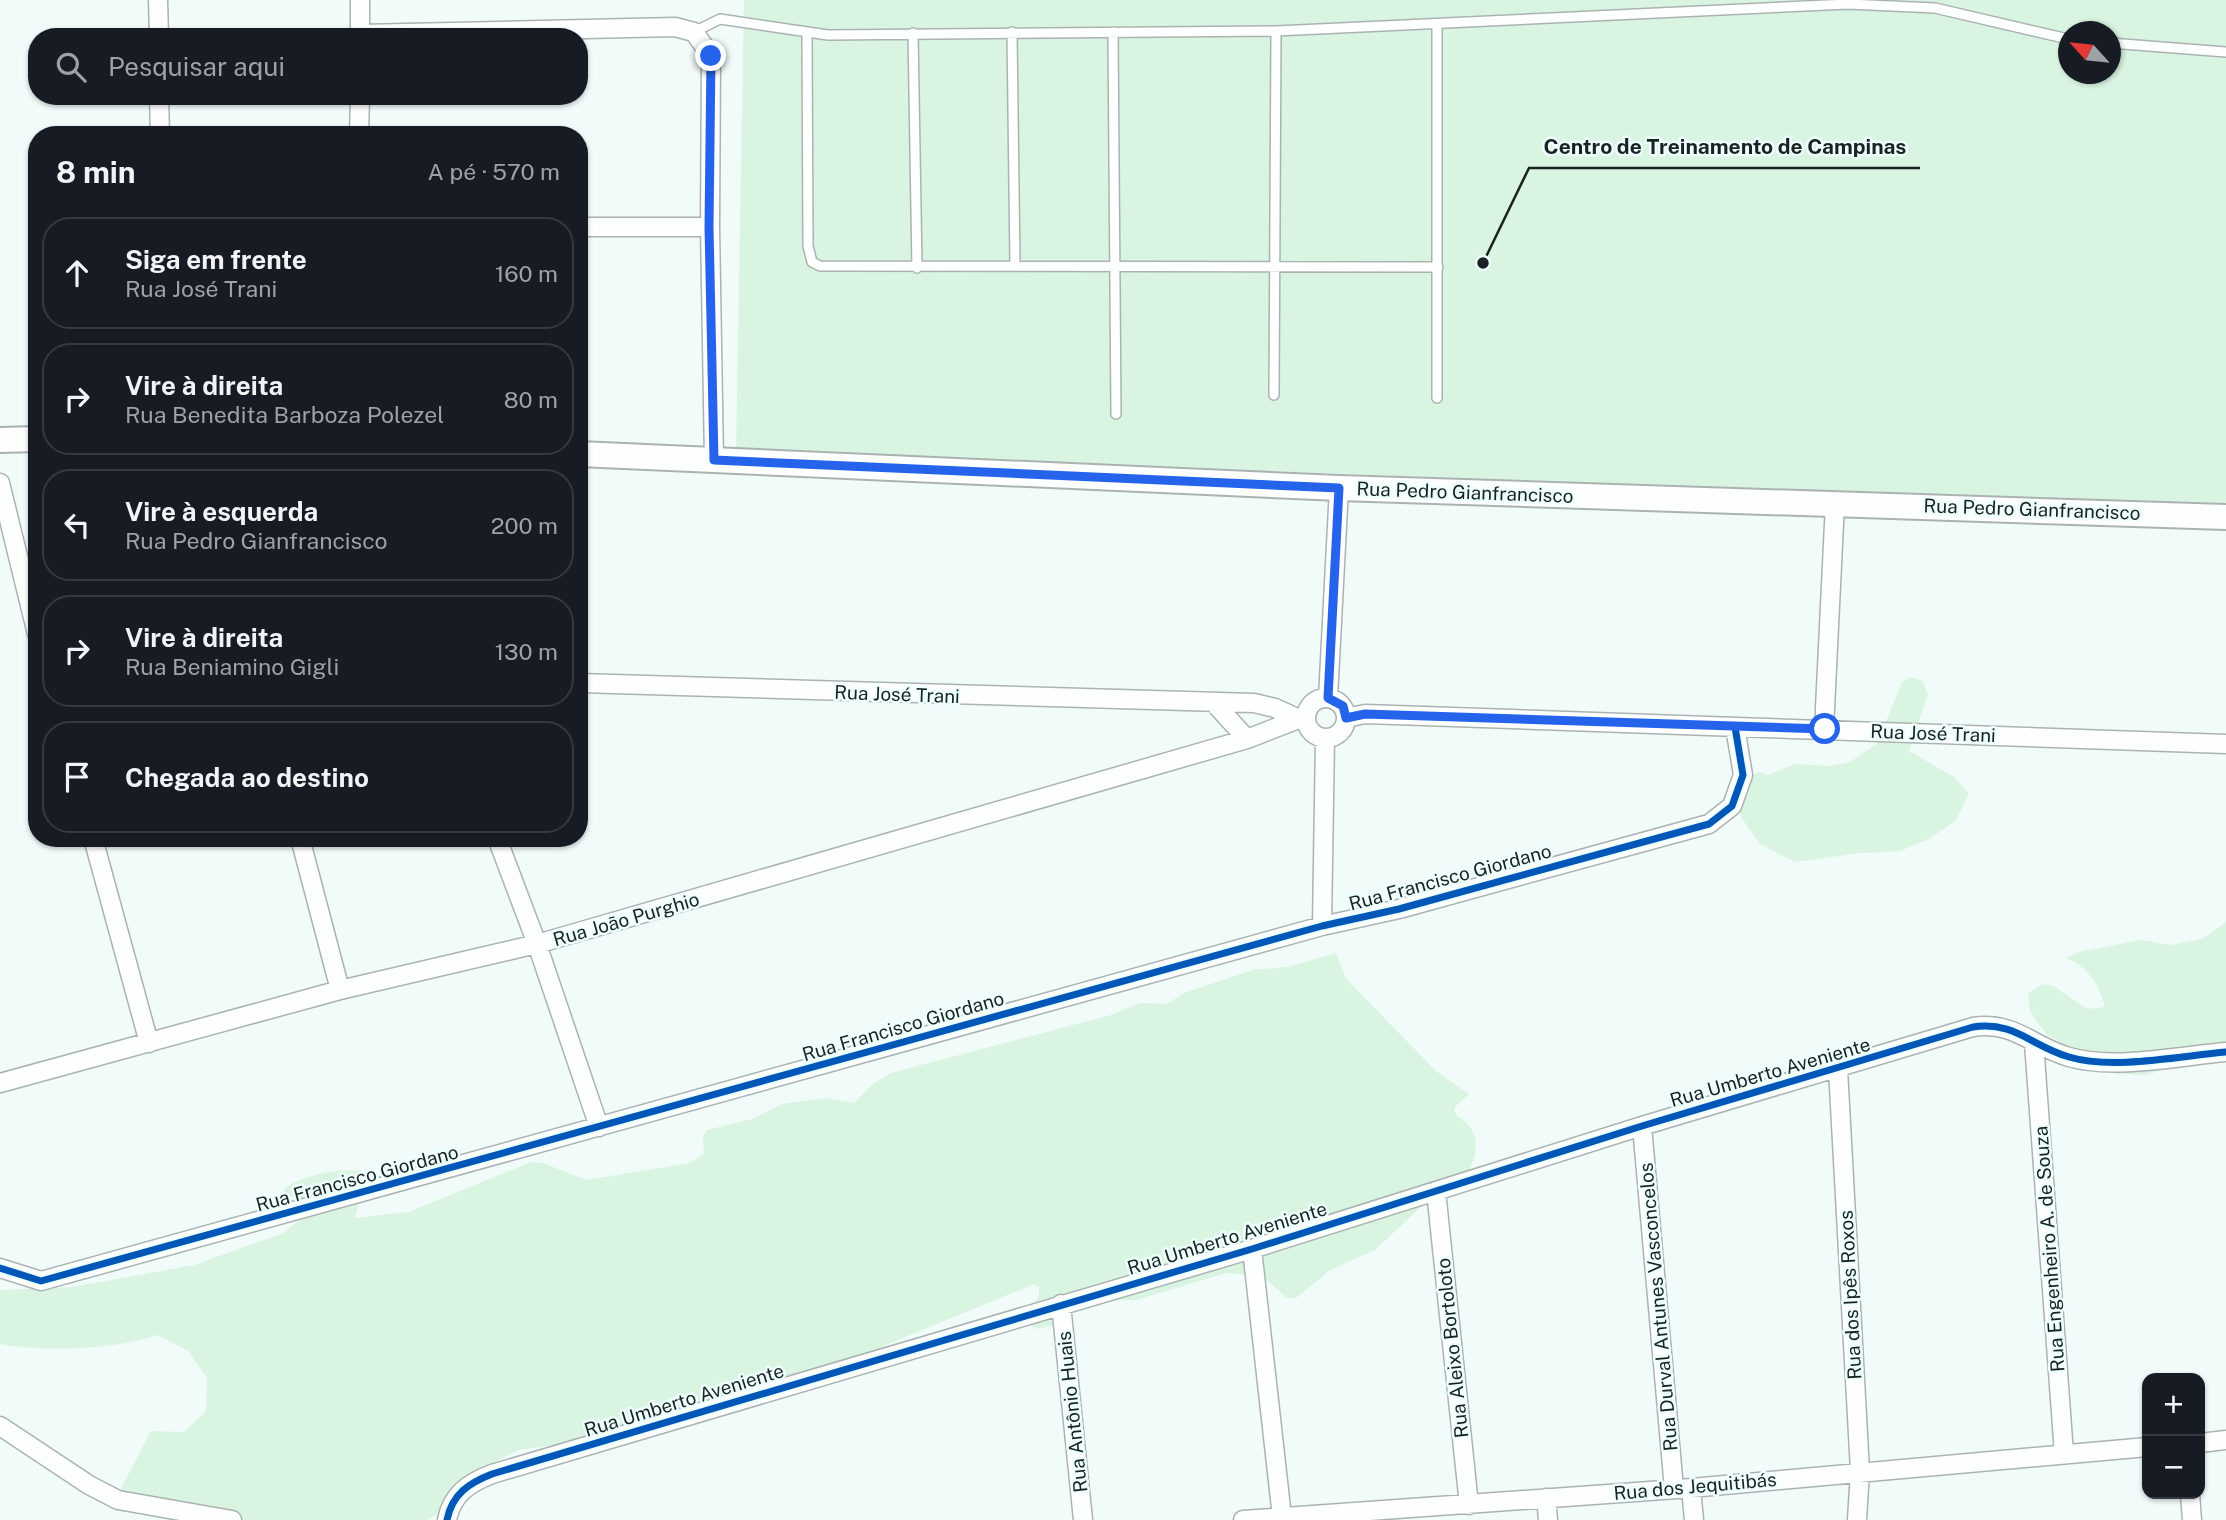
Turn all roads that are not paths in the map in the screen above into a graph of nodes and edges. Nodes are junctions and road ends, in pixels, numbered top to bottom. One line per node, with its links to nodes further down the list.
1 (158, 0): 4 (street)
2 (360, 0): 5 (street)
3 (1437, 24): 7 (lane); 13 (lane); 24 (lane)
4 (159, 28)
5 (360, 28)
6 (588, 29): 8 (street)
7 (1276, 31): 11 (lane); 26 (lane)
8 (694, 32): 9 (lane); 21 (street)
9 (807, 32): 12 (lane); 25 (lane)
10 (1012, 32): 11 (lane); 12 (lane); 22 (lane)
11 (1113, 32): 23 (lane)
12 (913, 33): 25 (lane)
13 (2058, 37)
14 (2121, 44): 15 (lane)
15 (2226, 52)
16 (159, 105): 18 (street)
17 (360, 105): 19 (street)
18 (160, 126)
19 (359, 126)
20 (588, 227): 21 (street)
21 (709, 227): 33 (street)
22 (1015, 265): 23 (lane); 25 (lane)
23 (1114, 266): 26 (lane); 29 (lane)
24 (1438, 267): 26 (lane); 28 (lane)
25 (918, 268)
26 (1274, 268): 27 (lane)
27 (1274, 395)
28 (1437, 398)
29 (1116, 414)
30 (28, 439): 31 (street)
31 (0, 440)
32 (588, 454): 33 (street, Rua Pedro Gianfrancisco)
33 (714, 460): 35 (street, Rua Pedro Gianfrancisco)
34 (0, 483): 38 (street)
35 (1339, 488): 36 (street, Rua Pedro Gianfrancisco); 40 (street)
36 (1835, 503): 37 (street, Rua Pedro Gianfrancisco); 45 (street)
37 (2226, 517)
38 (28, 597)
39 (588, 683): 41 (street, Rua José Trani)
40 (1328, 698): 42 (street); 43 (street)
41 (1215, 704): 43 (street, Rua José Trani); 46 (street)
42 (1346, 718): 43 (street); 44 (street, Rua José Trani)
43 (1311, 726): 46 (street, Rua João Purghio); 51 (street)
44 (1735, 727): 45 (street, Rua José Trani); 51 (street, Rua Francisco Giordano)
45 (1825, 729): 47 (street, Rua José Trani)
46 (1247, 739): 52 (street, Rua João Purghio)
47 (2226, 744)
48 (95, 847): 54 (street)
49 (302, 847): 53 (street)
50 (500, 847): 52 (street)
51 (1322, 926): 60 (street, Rua Francisco Giordano)
52 (537, 944): 53 (street, Rua João Purghio); 60 (street)
53 (340, 990): 54 (street, Rua João Purghio)
54 (149, 1043): 58 (street, Rua João Purghio)
55 (2034, 1043): 56 (street, Rua Umberto Aveniente); 57 (street, Rua Umberto Aveniente); 69 (street, Rua Engenheiro A. de Souza)
56 (2226, 1052)
57 (1838, 1069): 59 (street, Rua Umberto Aveniente); 70 (street, Rua dos Ipês Roxos)
58 (0, 1083)
59 (1642, 1126): 61 (street, Rua Umberto Aveniente); 71 (street, Rua Durval Antunes Vasconcelos)
60 (599, 1127): 63 (street, Rua Francisco Giordano)
61 (1436, 1191): 62 (street, Rua Umberto Aveniente); 74 (street, Rua Aleixo Bortoloto)
62 (1252, 1249): 64 (street, Rua Umberto Aveniente); 76 (street)
63 (0, 1268)
64 (1061, 1304): 78 (street, Rua Umberto Aveniente); 79 (street, Rua Antônio Huais)
65 (0, 1426): 77 (street)
66 (2226, 1440): 67 (street)
67 (2205, 1442)
68 (2142, 1447): 69 (street, Rua dos Jequitibás)
69 (2064, 1454): 70 (street, Rua dos Jequitibás)
70 (1860, 1471): 71 (street, Rua dos Jequitibás); 84 (street, Rua dos Ipês Roxos)
71 (1683, 1488): 72 (street, Rua dos Jequitibás); 83 (street, Rua Durval Antunes Vasconcelos)
72 (1546, 1498): 74 (street, Rua dos Jequitibás); 82 (street)
73 (2190, 1499): 85 (street)
74 (1469, 1505): 75 (street, Rua dos Jequitibás)
75 (1399, 1516): 76 (street, Rua dos Jequitibás)
76 (1282, 1517): 81 (street, Rua dos Jequitibás)
77 (232, 1520)
78 (447, 1520)
79 (1083, 1520)
80 (1243, 1520): 81 (street, Rua dos Jequitibás)
81 (1250, 1520)
82 (1548, 1520)
83 (1694, 1520)
84 (1857, 1520)
85 (2192, 1520)

